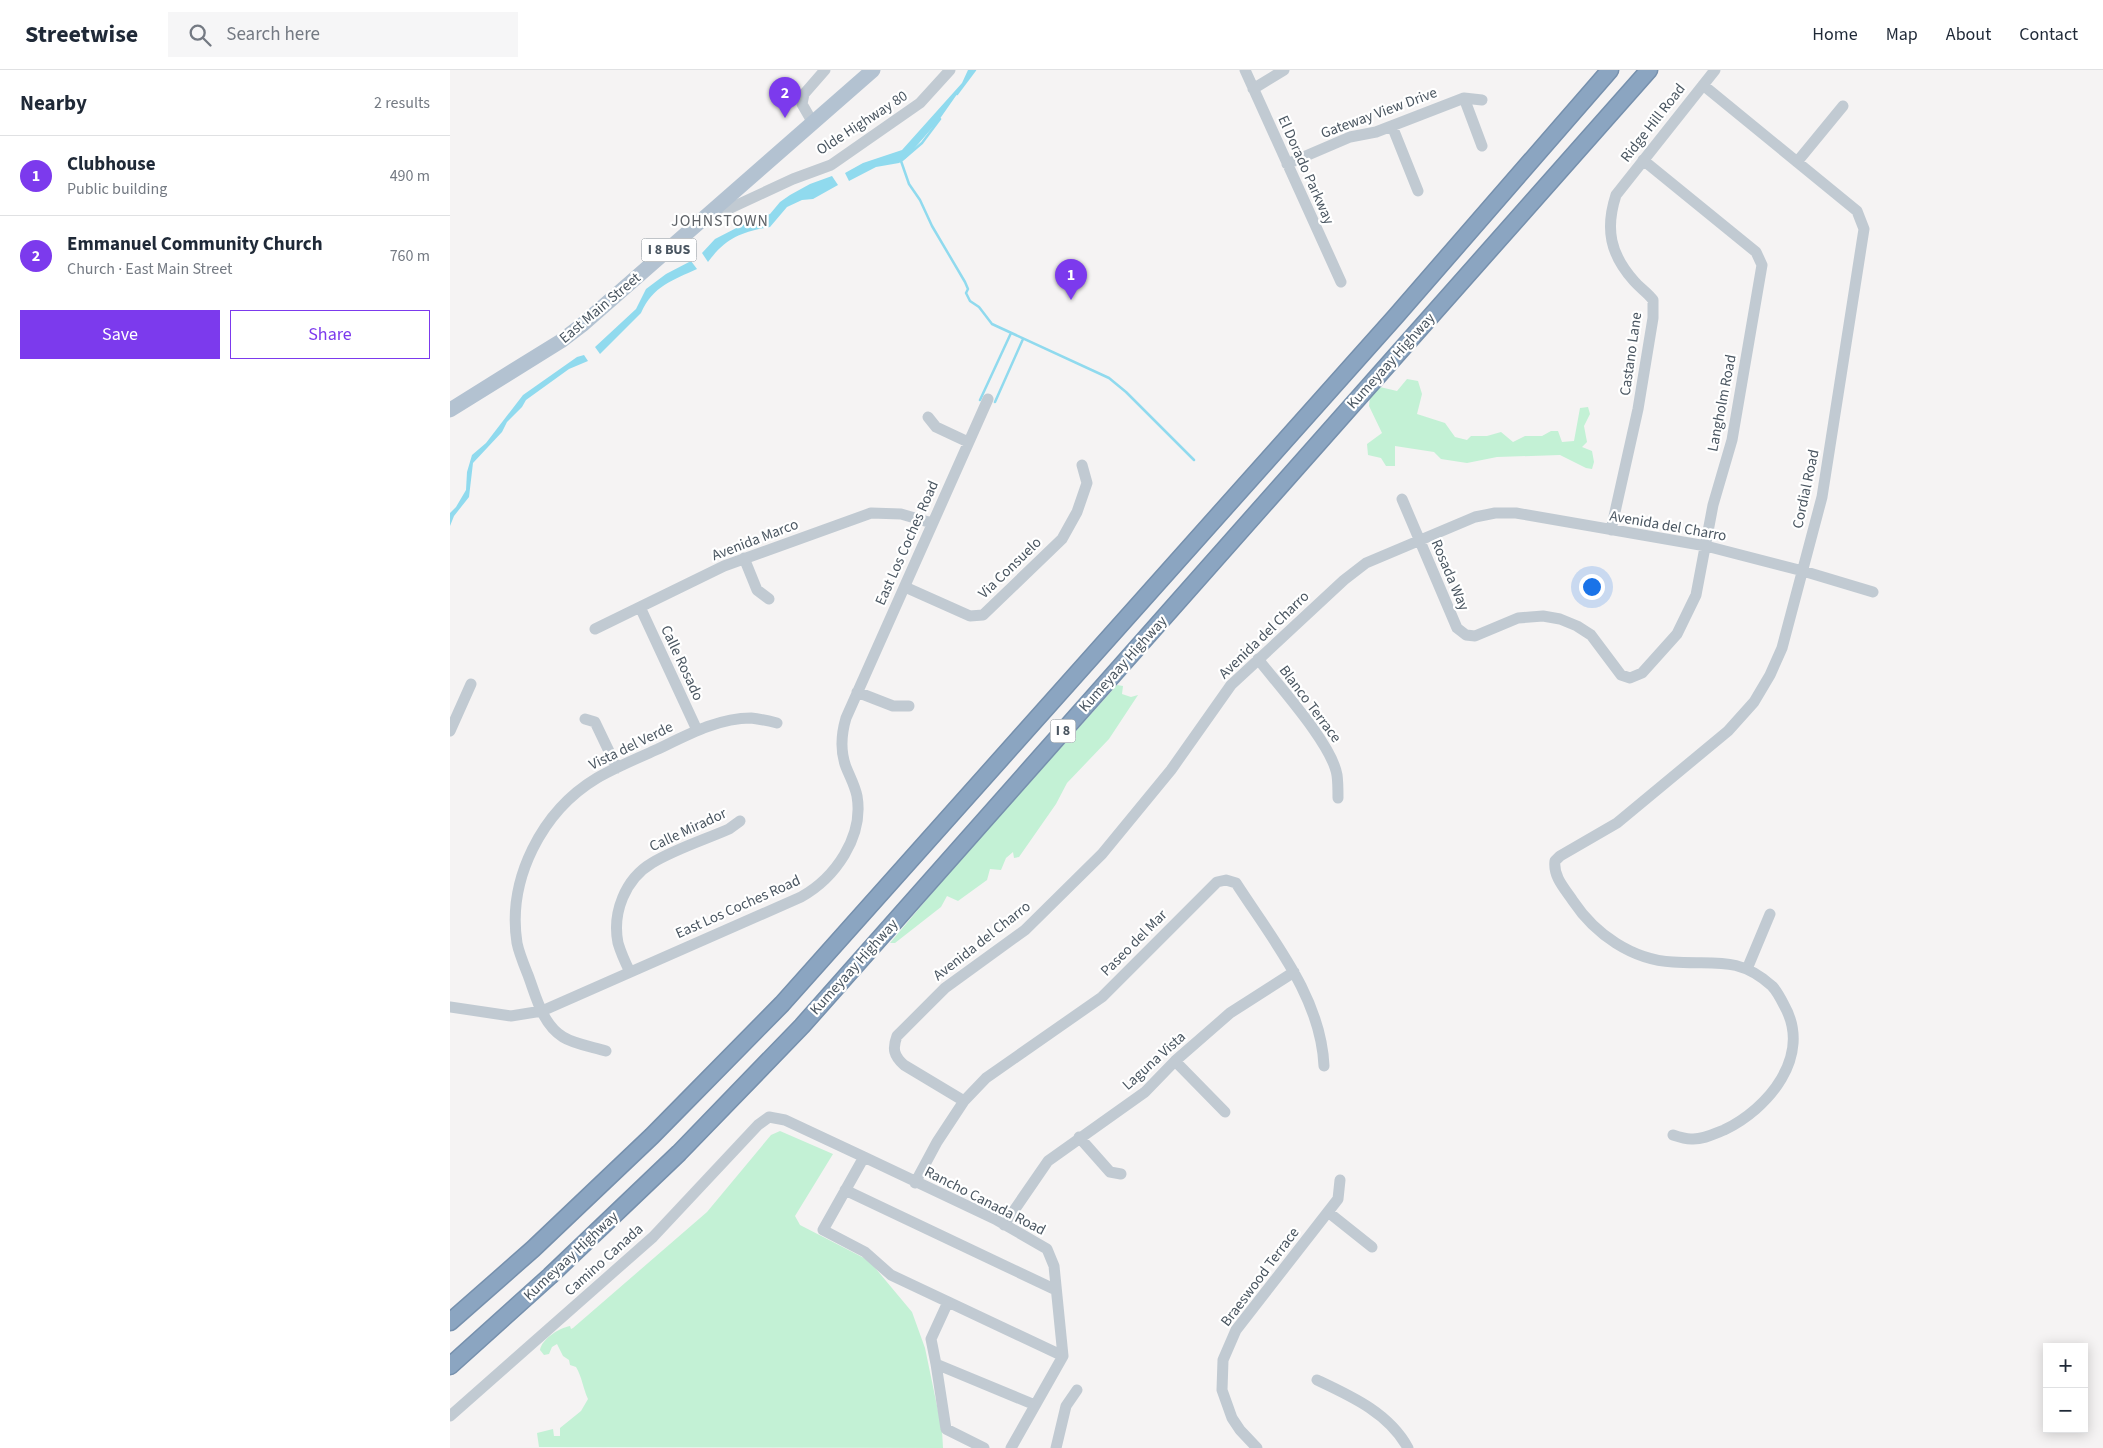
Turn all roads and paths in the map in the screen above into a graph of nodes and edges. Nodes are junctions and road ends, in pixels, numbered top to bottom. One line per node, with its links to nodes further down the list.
1 (825, 70): 14 (street)
2 (873, 70): 14 (main road, East Main Street / I 8 BUS)
3 (950, 70): 22 (street, Olde Highway 80)
4 (1244, 70): 10 (street, El Dorado Parkway)
5 (1284, 70): 10 (street)
6 (1610, 70): 77 (highway, Kumeyaay Highway / I 8)
7 (1649, 70): 80 (highway, Kumeyaay Highway / I 8)
8 (1715, 70): 9 (street, Ridge Hill Road)
9 (1703, 85): 17 (street, Ridge Hill Road); 18 (street, Cordial Road)
10 (1253, 89): 19 (street, El Dorado Parkway)
11 (1464, 98): 12 (street, Gateway View Drive); 15 (street, Gateway View Drive); 16 (street)
12 (1482, 100)
13 (1843, 106): 18 (street)
14 (813, 123): 22 (main road, East Main Street / I 8 BUS)
15 (1392, 126): 19 (street, Gateway View Drive); 20 (street)
16 (1482, 146)
17 (1643, 160): 21 (street, Ridge Hill Road); 33 (street, Langholm Road)
18 (1797, 162): 35 (street, Cordial Road)
19 (1287, 164): 23 (street, El Dorado Parkway)
20 (1418, 191)
21 (1616, 195): 31 (street, Castano Lane)
22 (698, 223): 25 (main road, East Main Street / I 8 BUS)
23 (1341, 282)
24 (988, 399): 27 (street, East Los Coches Road)
25 (450, 410)
26 (928, 417): 27 (street)
27 (968, 442): 30 (street, East Los Coches Road)
28 (1082, 466): 36 (street, Via Consuelo)
29 (1402, 499): 32 (street)
30 (932, 523): 34 (street, Avenida Marco); 36 (street, East Los Coches Road)
31 (1611, 530): 32 (street, Avenida del Charro); 33 (street, Avenida del Charro)
32 (1418, 539): 41 (street, Avenida del Charro); 42 (street, Rosada Way)
33 (1706, 546): 35 (street, Avenida del Charro); 42 (street, Langholm Road)
34 (744, 558): 38 (street); 39 (street, Avenida Marco)
35 (1803, 571): 37 (street, Avenida del Charro); 54 (street, Cordial Road)
36 (905, 587): 44 (street, East Los Coches Road)
37 (1873, 592)
38 (769, 599)
39 (640, 607): 40 (street, Avenida Marco); 48 (street, Calle Rosado)
40 (596, 629)
41 (1258, 659): 51 (street, Blanco Terrace); 62 (street, Avenida del Charro)
42 (1630, 678)
43 (471, 684): 49 (street)
44 (857, 692): 45 (street); 55 (street, East Los Coches Road)
45 (909, 706)
46 (585, 719): 50 (street)
47 (777, 723): 48 (street, Vista del Verde)
48 (698, 730): 50 (street, Vista del Verde)
49 (450, 731)
50 (617, 768): 58 (street, Vista del Verde)
51 (1338, 798)
52 (740, 822): 55 (street, Calle Mirador)
53 (1770, 914): 54 (street)
54 (1747, 969): 65 (street)
55 (630, 972): 58 (street, East Los Coches Road)
56 (1294, 972): 60 (street, Laguna Vista); 61 (street, Paseo del Mar); 62 (street, Paseo del Mar)
57 (450, 1007): 58 (street, East Los Coches Road)
58 (542, 1011): 59 (street, Vista del Verde)
59 (606, 1051)
60 (1175, 1061): 63 (street); 66 (street, Laguna Vista)
61 (1324, 1066)
62 (964, 1101): 70 (street, Paseo del Mar)
63 (1225, 1112)
64 (769, 1117): 67 (street, Rancho Canada Road); 84 (street, Camino Canada)
65 (1673, 1136)
66 (1079, 1137): 68 (street); 73 (street, Laguna Vista)
67 (864, 1157): 70 (street, Rancho Canada Road); 71 (street)
68 (1121, 1174)
69 (1340, 1180): 72 (street, Braeswood Terrace)
70 (915, 1182): 73 (street, Rancho Canada Road)
71 (845, 1190): 75 (street); 76 (street)
72 (1328, 1212): 74 (street); 88 (street, Braeswood Terrace)
73 (1004, 1225): 75 (street, Rancho Canada Road)
74 (1372, 1246)
75 (1056, 1290): 78 (street, Rancho Canada Road)
76 (948, 1302): 78 (street); 79 (street)
77 (450, 1322)
78 (1063, 1356): 83 (street)
79 (936, 1364): 83 (street); 85 (street)
80 (450, 1366)
81 (1316, 1380): 89 (street)
82 (1077, 1390): 87 (street)
83 (1035, 1405): 86 (street)
84 (450, 1416)
85 (984, 1448)
86 (1011, 1448)
87 (1056, 1448)
88 (1257, 1448)
89 (1408, 1448)

